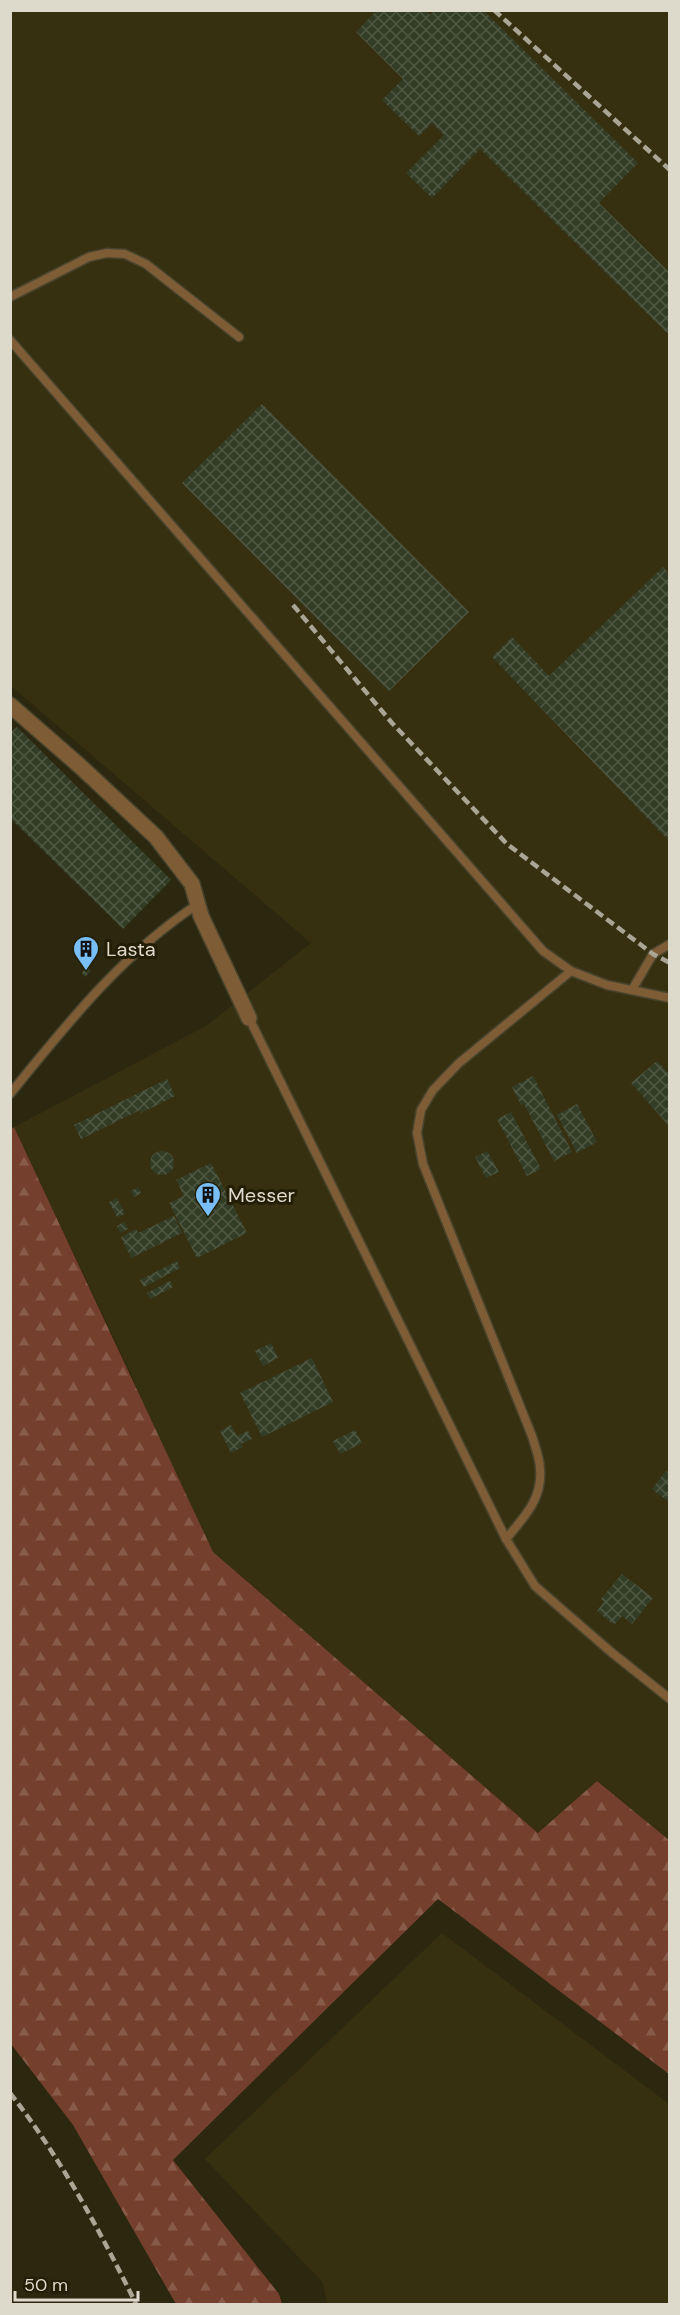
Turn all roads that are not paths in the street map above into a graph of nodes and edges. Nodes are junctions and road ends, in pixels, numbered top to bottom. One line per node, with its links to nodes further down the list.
1 (10, 297): 2 (lane)
2 (239, 337)
3 (10, 340): 7 (lane)
4 (10, 705): 5 (street)
5 (198, 904): 10 (street); 11 (lane)
6 (669, 944): 8 (lane)
7 (572, 970): 8 (lane); 12 (lane)
8 (632, 990): 9 (lane)
9 (669, 998)
10 (249, 1018): 12 (lane)
11 (10, 1094)
12 (506, 1539): 13 (lane)
13 (669, 1699)

